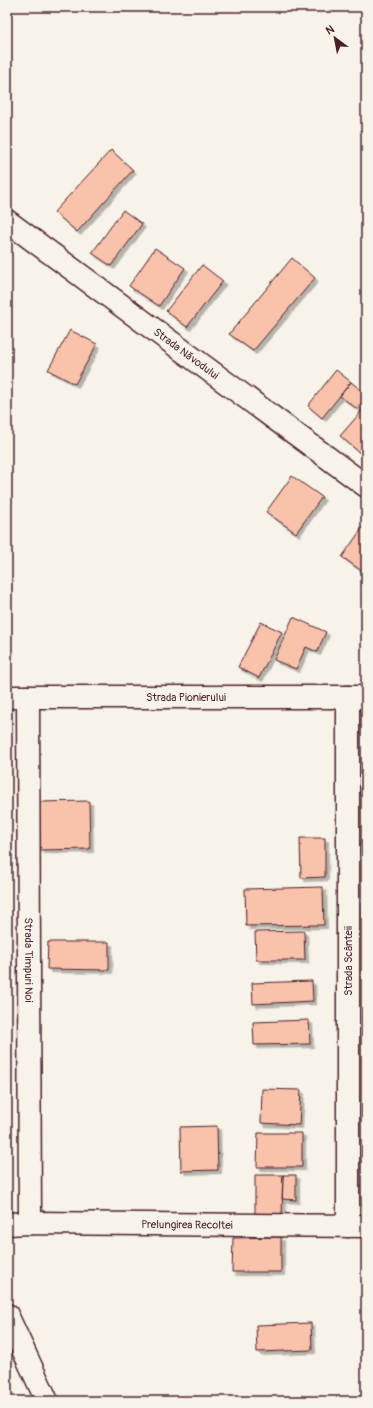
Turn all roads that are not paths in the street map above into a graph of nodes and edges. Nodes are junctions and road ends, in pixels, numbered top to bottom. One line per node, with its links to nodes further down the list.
1 (7, 221): 2 (street, Strada Năvodului)
2 (366, 486)
3 (18, 697): 4 (street, Strada Pionierului); 5 (street, Strada Timpuri Noi)
4 (357, 697): 7 (street, Strada Scânteii)
5 (30, 1223): 6 (street, Prelungirea Recoltei); 7 (street, Prelungirea Recoltei)
6 (7, 1224)
7 (357, 1226)
8 (7, 1315): 9 (street)
9 (47, 1401)

